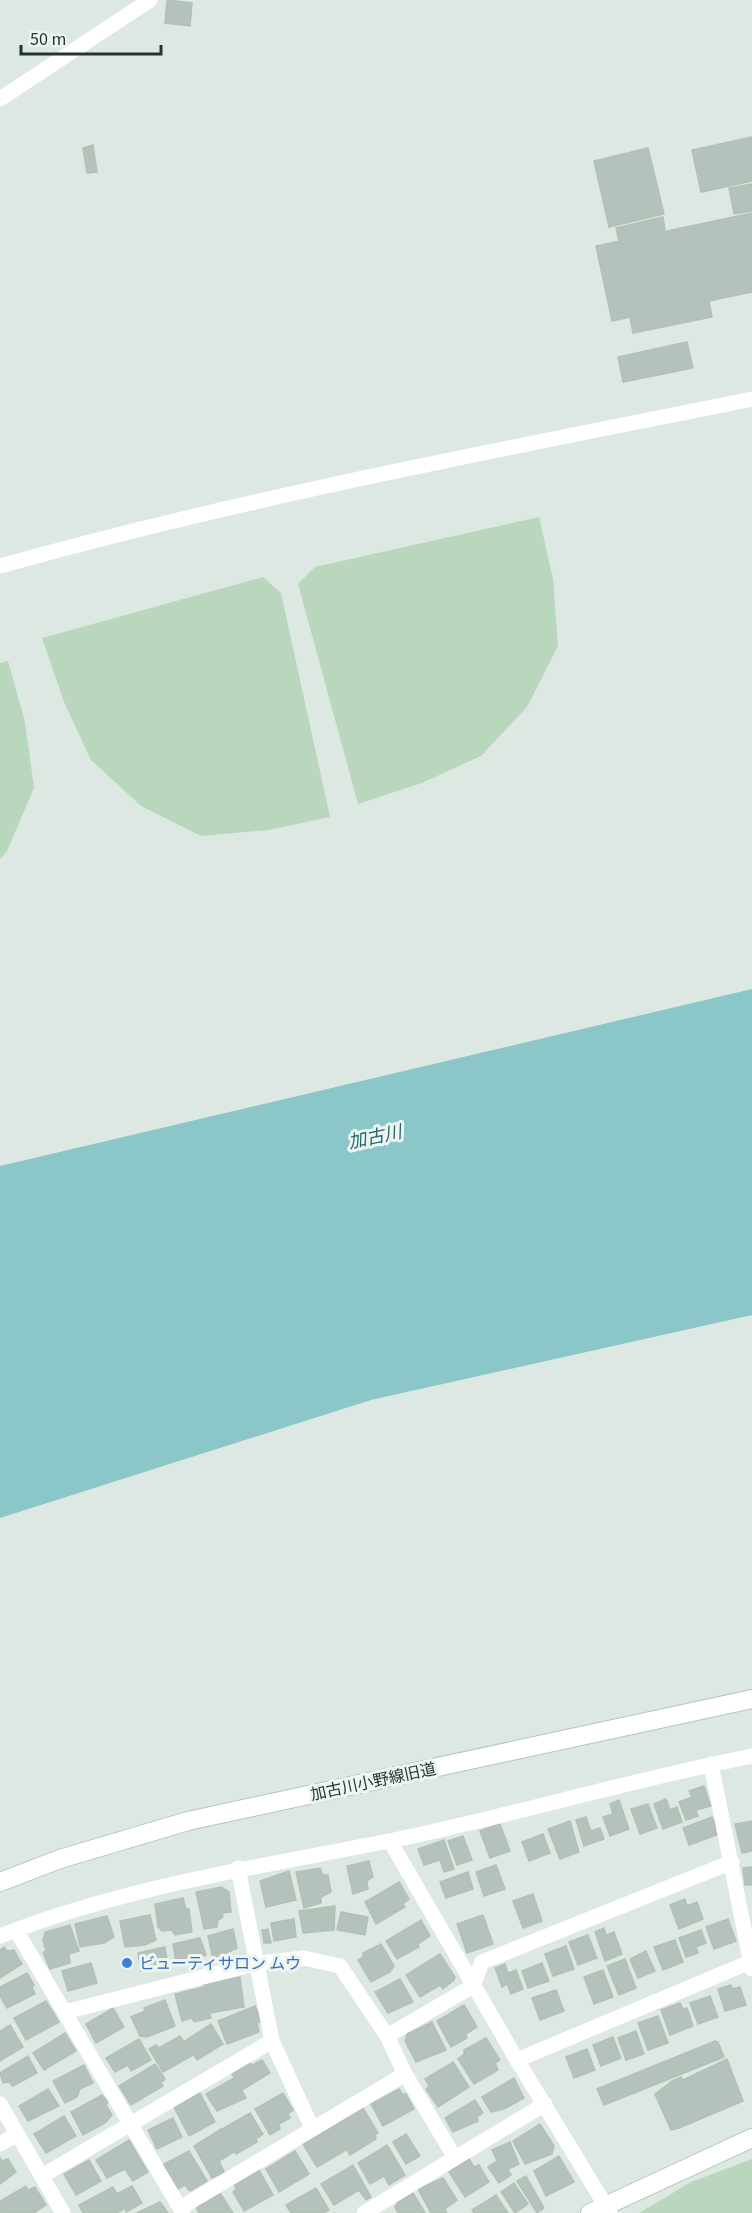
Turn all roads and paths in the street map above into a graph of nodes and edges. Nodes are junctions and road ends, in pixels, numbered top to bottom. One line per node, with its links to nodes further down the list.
1 (150, 0): 2 (street)
2 (0, 99)
3 (752, 399): 4 (street)
4 (0, 566)
5 (752, 1700): 11 (street, 加古川小野線旧道)
6 (752, 1756): 7 (street)
7 (711, 1764): 8 (street); 9 (street)
8 (390, 1840): 10 (street); 16 (street)
9 (732, 1862): 15 (street); 16 (street)
10 (238, 1868): 12 (street); 14 (street)
11 (0, 1882)
12 (16, 1930): 13 (street); 17 (street)
13 (0, 1936)
14 (258, 1963): 17 (street); 18 (street); 19 (street)
15 (751, 1965): 20 (street)
16 (473, 1986): 18 (street); 20 (street)
17 (65, 2012): 24 (street)
18 (387, 2036): 21 (street)
19 (272, 2041): 24 (street); 25 (street)
20 (517, 2060): 23 (street)
21 (405, 2074): 25 (street); 29 (street)
22 (0, 2104): 26 (street)
23 (545, 2104): 29 (street); 32 (street)
24 (129, 2123): 30 (street); 31 (street)
25 (312, 2128): 31 (street)
26 (17, 2134): 28 (street); 30 (street)
27 (752, 2138): 32 (street)
28 (0, 2144)
29 (455, 2158): 34 (street)
30 (42, 2176): 33 (street)
31 (181, 2210)
32 (602, 2210)
33 (63, 2213)
34 (364, 2213)

